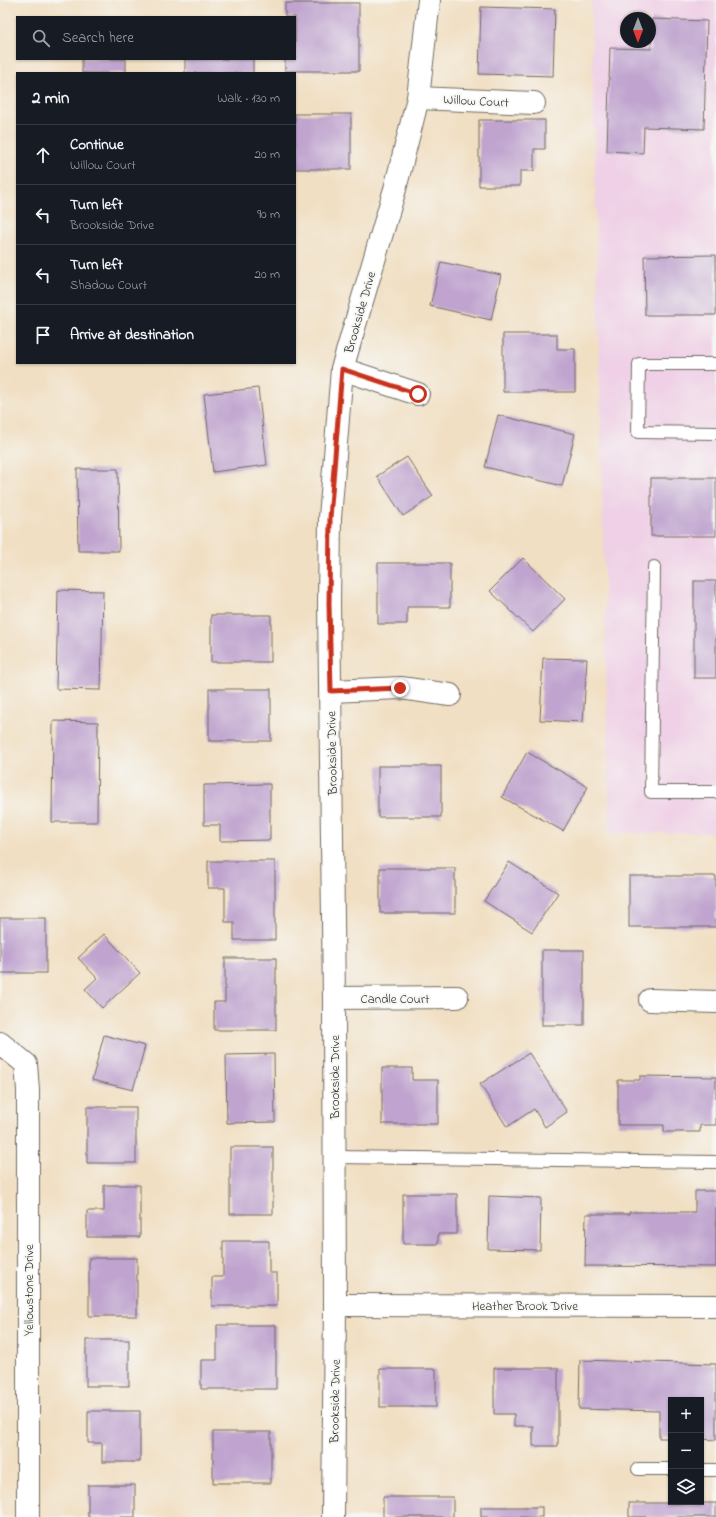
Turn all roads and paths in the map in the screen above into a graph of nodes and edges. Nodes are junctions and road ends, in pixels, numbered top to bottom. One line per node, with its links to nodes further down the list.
1 (429, 0): 2 (street, Brookside Drive)
2 (418, 98): 3 (street, Willow Court); 5 (street, Brookside Drive)
3 (534, 103)
4 (716, 364): 7 (lane)
5 (342, 369): 6 (street); 9 (street, Brookside Drive)
6 (418, 394)
7 (716, 433)
8 (654, 567): 11 (lane)
9 (331, 691): 10 (street); 13 (street, Brookside Drive)
10 (450, 695)
11 (716, 792)
12 (457, 997): 13 (street, Candle Court)
13 (334, 998): 17 (street, Brookside Drive)
14 (650, 1000): 15 (street)
15 (716, 1002)
16 (0, 1043): 25 (street, Yellowstone Drive)
17 (334, 1156): 18 (lane); 19 (street, Brookside Drive)
18 (716, 1162)
19 (335, 1305): 20 (street, Heather Brook Drive); 26 (street, Brookside Drive)
20 (716, 1306)
21 (638, 1469): 22 (lane)
22 (668, 1469)
23 (704, 1470): 24 (lane)
24 (716, 1470)
25 (28, 1517)
26 (333, 1517)

